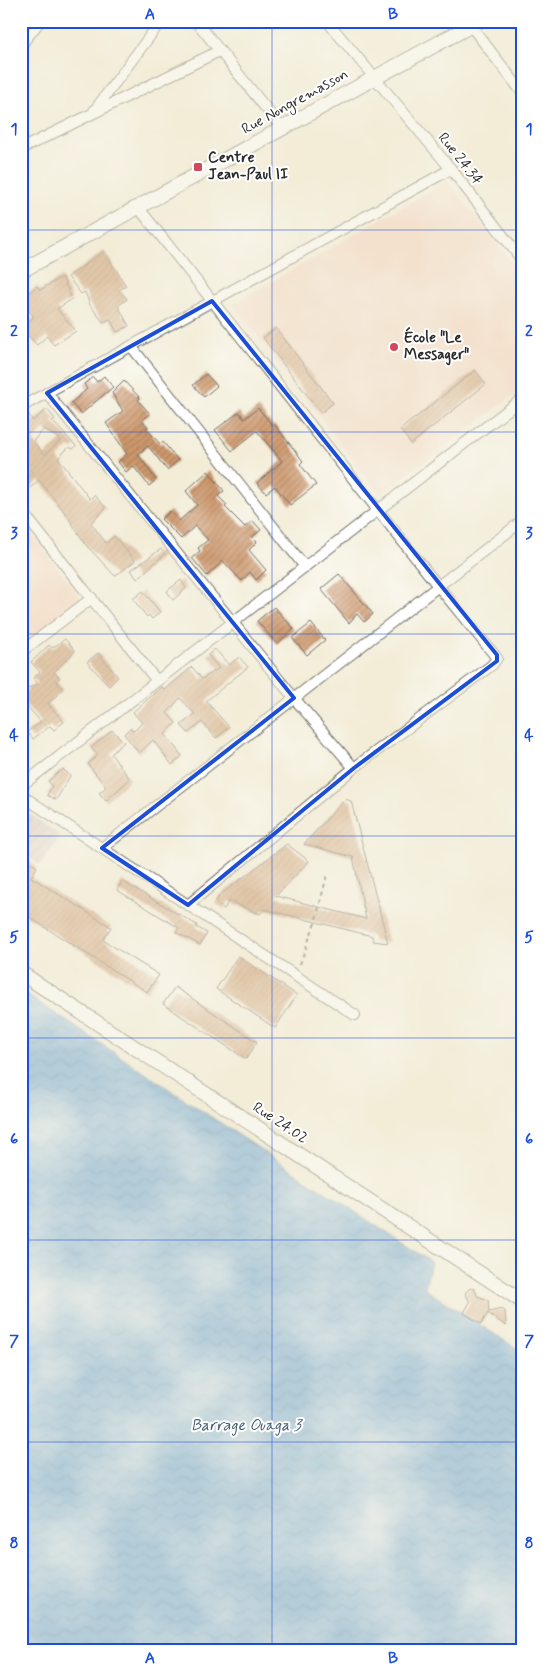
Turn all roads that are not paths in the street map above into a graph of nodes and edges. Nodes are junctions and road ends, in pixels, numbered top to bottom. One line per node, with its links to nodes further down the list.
1 (40, 21): 6 (street)
2 (161, 21): 10 (street)
3 (196, 21): 7 (street)
4 (327, 21): 8 (street, Rue 24.34)
5 (475, 24): 8 (street, Rue Nongremasson); 9 (street)
6 (21, 45)
7 (219, 50): 10 (street); 11 (street)
8 (373, 78): 11 (street, Rue Nongremasson); 13 (street, Rue 24.34)
9 (522, 92)
10 (93, 113): 12 (street)
11 (281, 127): 14 (street, Rue Nongremasson)
12 (21, 149)
13 (451, 170): 15 (street, Rue 24.34); 17 (street)
14 (138, 207): 16 (street, Rue Nongremasson); 17 (street)
15 (522, 260)
16 (21, 271)
17 (212, 301): 18 (street); 23 (street)
18 (131, 346): 19 (street); 25 (street)
19 (47, 393): 21 (street); 28 (street)
20 (522, 399): 23 (street)
21 (21, 408)
22 (21, 510): 27 (street)
23 (378, 510): 25 (street); 26 (street)
24 (522, 521): 26 (street)
25 (305, 566): 28 (street)
26 (438, 586): 31 (street); 32 (street)
27 (92, 598): 29 (street); 30 (street)
28 (233, 622): 30 (street); 31 (street)
29 (21, 652)
30 (158, 681): 33 (street)
31 (294, 698): 32 (street); 35 (street)
32 (354, 768): 36 (street)
33 (21, 786)
34 (21, 795): 35 (street)
35 (102, 848): 36 (street)
36 (188, 905): 38 (street)
37 (21, 973): 39 (street, Rue 24.02)
38 (355, 1015)
39 (522, 1301)

